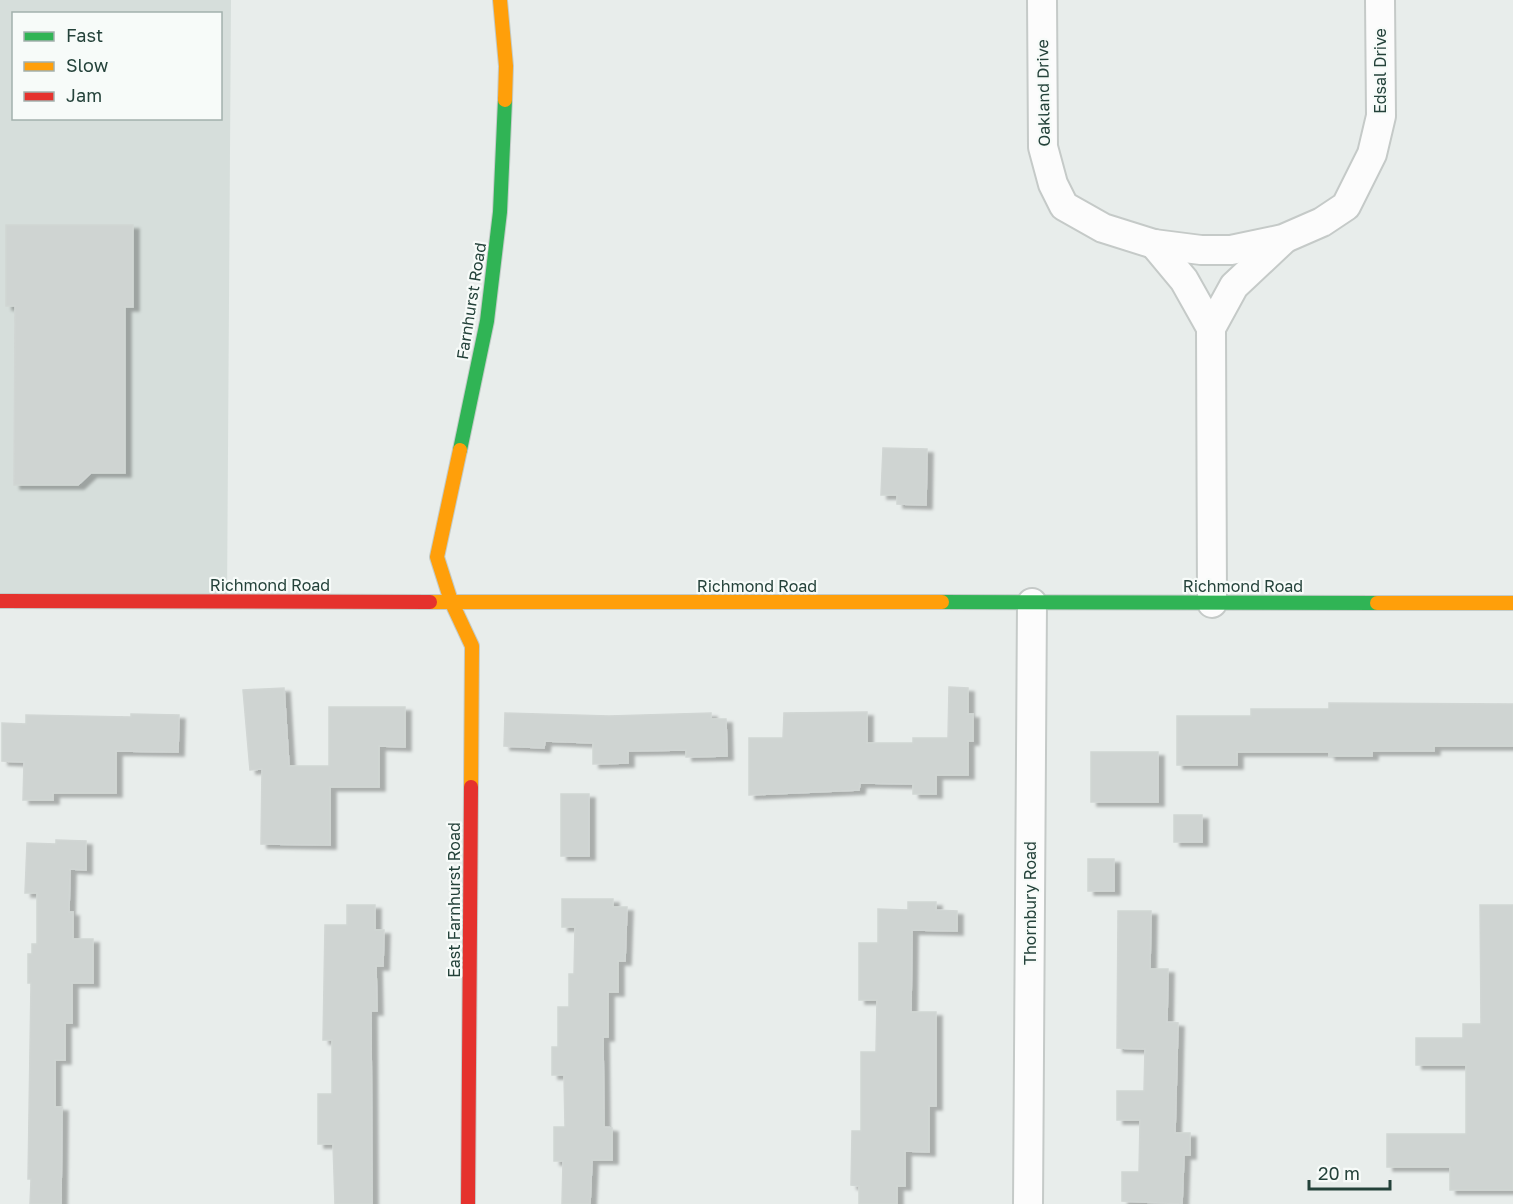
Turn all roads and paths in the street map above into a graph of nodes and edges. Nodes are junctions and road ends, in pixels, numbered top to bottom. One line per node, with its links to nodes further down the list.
1 (500, 0): 9 (main road, Farnhurst Road)
2 (1042, 0): 5 (street, Oakland Drive)
3 (1380, 0): 4 (street, Edsal Drive)
4 (1283, 239): 6 (street, Edsal Drive); 7 (street)
5 (1154, 244): 6 (street, Oakland Drive); 7 (street)
6 (1247, 247)
7 (1211, 328): 11 (street)
8 (0, 601): 9 (main road, Richmond Road)
9 (451, 601): 10 (main road, Richmond Road); 13 (main road, East Farnhurst Road)
10 (1032, 603): 11 (main road, Richmond Road); 14 (street, Thornbury Road)
11 (1212, 603): 12 (main road, Richmond Road)
12 (1513, 603)
13 (468, 1204)
14 (1028, 1204)

